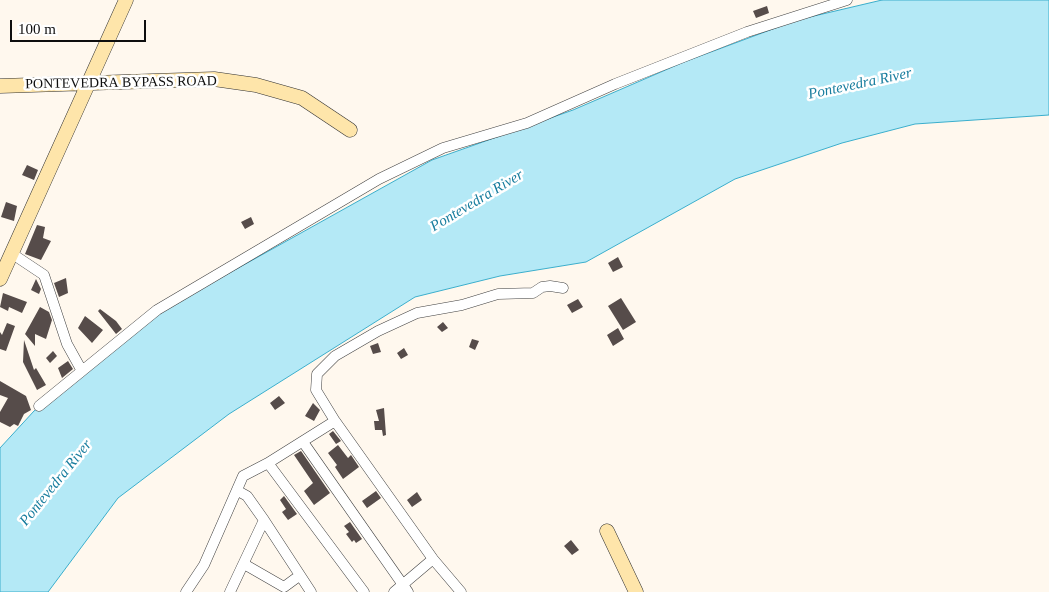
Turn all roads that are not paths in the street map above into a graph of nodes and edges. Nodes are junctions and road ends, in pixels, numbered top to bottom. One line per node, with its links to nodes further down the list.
1 (126, 0): 3 (main road)
2 (847, 0): 9 (street)
3 (89, 82): 4 (main road, PONTEVEDRA BYPASS ROAD); 5 (main road, PONTEVEDRA BYPASS ROAD); 6 (main road)
4 (0, 86)
5 (350, 130)
6 (11, 253): 7 (main road); 9 (street)
7 (0, 279)
8 (563, 288): 11 (street)
9 (82, 371): 10 (street)
10 (39, 406)
11 (335, 421): 12 (street); 17 (street)
12 (303, 442): 13 (street); 20 (street)
13 (268, 463): 14 (street); 24 (street)
14 (238, 491): 15 (street); 21 (street)
15 (264, 520): 18 (street); 19 (street)
16 (607, 531): 27 (main road)
17 (433, 559): 20 (street); 26 (street)
18 (244, 564): 19 (street); 22 (street)
19 (299, 576): 23 (street)
20 (405, 588): 25 (street)
21 (186, 592)
22 (230, 592)
23 (311, 592)
24 (364, 592)
25 (394, 592)
26 (461, 592)
27 (636, 592)

